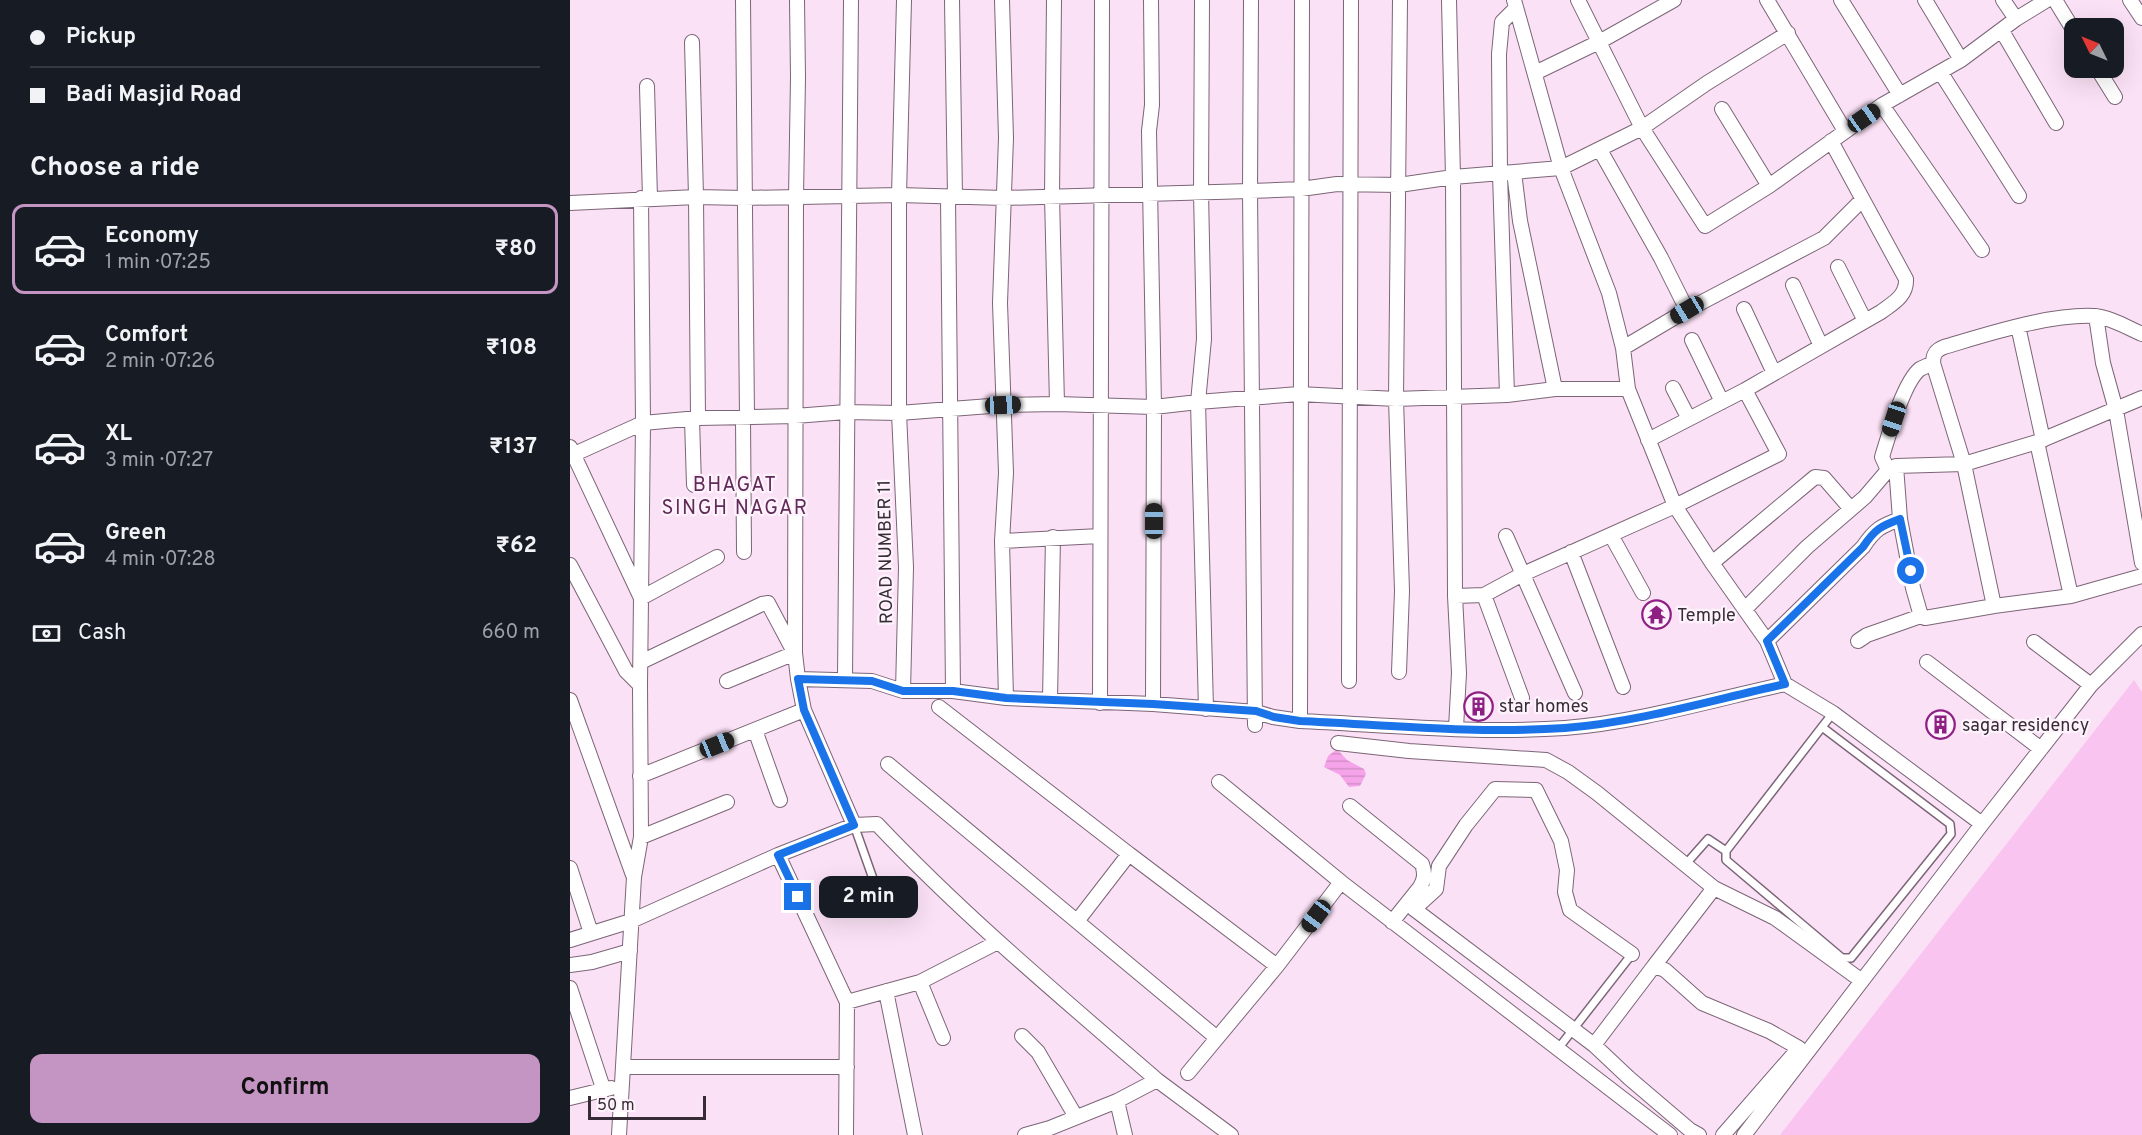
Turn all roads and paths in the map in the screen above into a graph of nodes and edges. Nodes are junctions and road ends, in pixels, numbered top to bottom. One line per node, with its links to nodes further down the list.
1 (742, 0): 67 (street)
2 (797, 0): 64 (street)
3 (851, 0): 60 (street)
4 (904, 0): 59 (street, ROAD NUMBER 11)
5 (952, 0): 65 (street)
6 (1002, 0): 68 (street)
7 (1054, 0): 61 (street)
8 (1102, 0): 58 (street)
9 (1151, 0): 57 (street)
10 (1202, 0): 56 (street)
11 (1251, 0): 55 (street)
12 (1302, 0): 54 (street)
13 (1352, 0): 51 (street)
14 (1400, 0): 52 (street)
15 (1449, 0): 50 (street)
16 (1578, 0): 32 (street)
17 (1674, 0): 32 (street)
18 (1767, 0): 30 (street)
19 (1841, 0): 38 (street)
20 (1925, 0): 33 (street)
21 (2003, 0): 28 (street)
22 (2047, 0): 28 (street)
23 (2055, 0): 26 (street)
24 (2130, 0): 27 (street)
25 (1515, 4): 34 (street); 49 (street)
26 (2066, 18)
27 (2142, 18)
28 (2016, 19): 29 (street)
29 (2002, 31): 33 (street); 42 (street)
30 (1788, 33): 43 (street); 44 (street)
31 (692, 42): 63 (street)
32 (1599, 42): 34 (street); 43 (street)
33 (1961, 60): 35 (street)
34 (1535, 73): 47 (street)
35 (1941, 73): 38 (street); 62 (street)
36 (2103, 78): 39 (street)
37 (647, 86): 66 (street)
38 (1900, 95): 40 (street)
39 (2115, 97)
40 (1882, 105): 44 (street); 71 (street)
41 (1722, 109): 53 (street)
42 (2056, 123)
43 (1642, 128): 46 (street); 53 (street)
44 (1845, 130): 45 (street)
45 (1831, 141): 53 (street); 69 (street)
46 (1600, 150): 47 (street); 75 (street)
47 (1561, 168): 48 (street); 82 (street)
48 (1514, 172): 49 (street); 86 (street)
49 (1500, 174): 50 (street); 90 (street)
50 (1453, 177): 52 (street); 91 (street)
51 (1352, 184): 52 (street); 54 (street); 93 (street)
52 (1399, 185): 95 (street)
53 (1768, 186)
54 (1301, 189): 55 (street); 89 (street)
55 (1250, 191): 56 (street); 92 (street)
56 (1201, 192): 57 (street); 96 (street)
57 (1149, 193): 58 (street); 101 (street)
58 (1100, 194): 61 (street); 99 (street)
59 (899, 195): 60 (street); 65 (street); 105 (street, ROAD NUMBER 11)
60 (848, 196): 64 (street); 104 (street)
61 (1052, 196): 68 (street); 98 (street)
62 (2019, 196)
63 (696, 197): 66 (street); 67 (street); 108 (street)
64 (796, 197): 67 (street); 106 (street)
65 (951, 197): 68 (street); 102 (street)
66 (645, 198): 70 (street); 110 (street)
67 (744, 198): 107 (street)
68 (1004, 198): 100 (street)
69 (1862, 200): 75 (street); 77 (street)
70 (570, 203)
71 (1982, 250)
72 (1838, 267): 77 (street)
73 (1793, 285): 81 (street)
74 (1744, 309): 84 (street)
75 (1687, 310): 82 (street)
76 (2096, 316): 78 (street); 79 (street); 103 (street)
77 (1865, 321): 81 (street)
78 (2018, 326): 83 (street); 112 (street)
79 (2142, 334)
80 (1692, 340): 97 (street)
81 (1821, 346): 84 (street)
82 (1623, 348): 87 (street)
83 (1933, 363): 114 (street); 115 (street)
84 (1774, 374): 88 (street)
85 (1673, 388): 109 (street)
86 (1555, 389): 87 (street); 90 (street)
87 (1628, 389): 111 (street)
88 (1745, 390): 97 (street); 117 (street)
89 (1299, 394): 92 (street); 93 (street); 171 (street)
90 (1507, 396): 91 (street)
91 (1454, 397): 95 (street); 135 (street)
92 (1253, 398): 96 (street); 170 (street)
93 (1349, 398): 95 (street); 152 (street)
94 (2142, 398): 103 (street)
95 (1396, 399): 148 (street)
96 (1198, 402): 101 (street); 167 (street)
97 (1722, 402): 109 (street)
98 (1057, 404): 99 (street); 100 (street)
99 (1101, 404): 101 (street); 121 (street)
100 (1003, 405): 102 (street); 124 (street)
101 (1154, 407): 165 (street)
102 (950, 410): 105 (street); 158 (street)
103 (2116, 410): 112 (street); 129 (street)
104 (846, 412): 105 (street); 106 (street); 150 (street)
105 (899, 413): 157 (street, ROAD NUMBER 11)
106 (795, 416): 107 (street); 145 (street)
107 (745, 418): 108 (street); 125 (street)
108 (695, 419): 110 (street); 116 (street)
109 (1689, 419): 111 (street)
110 (643, 423): 113 (street); 137 (street)
111 (1648, 440): 117 (street)
112 (2040, 441): 114 (street); 136 (street)
113 (571, 452): 137 (street)
114 (1964, 464): 115 (street); 138 (street)
115 (1892, 468): 118 (street); 119 (street)
116 (694, 485)
117 (1675, 506): 120 (street); 128 (street)
118 (1851, 509): 128 (street); 139 (street)
119 (1900, 519): 140 (street); 142 (street)
120 (1611, 535): 126 (street); 133 (street)
121 (1101, 536): 123 (street); 164 (street)
122 (1506, 536): 131 (street)
123 (1053, 537): 124 (street); 163 (street)
124 (1002, 541): 160 (street)
125 (744, 552)
126 (1571, 552): 131 (street); 156 (street)
127 (717, 557): 137 (street)
128 (1712, 563): 139 (street)
129 (2142, 563)
130 (570, 565): 154 (street)
131 (1522, 574): 134 (street); 159 (street)
132 (2142, 576): 136 (street)
133 (1643, 593)
134 (1484, 595): 135 (street); 161 (street)
135 (1455, 596): 173 (street)
136 (2071, 596): 138 (street)
137 (641, 598): 146 (street)
138 (1994, 606): 140 (street)
139 (1745, 609): 142 (street)
140 (1921, 616): 143 (street)
141 (2142, 634): 155 (street)
142 (1767, 641): 153 (street)
143 (1858, 641)
144 (2034, 642): 155 (street)
145 (795, 653): 146 (street); 149 (street); 151 (street)
146 (641, 662): 154 (street)
147 (1928, 662): 176 (street)
148 (1399, 672)
149 (798, 679): 150 (street); 168 (street)
150 (845, 679): 157 (street)
151 (727, 681)
152 (1349, 681)
153 (1785, 684): 169 (street); 173 (street)
154 (640, 685): 178 (street)
155 (2091, 685): 176 (street)
156 (1623, 687)
157 (903, 691): 158 (street)
158 (953, 691): 160 (street)
159 (1575, 693)
160 (1006, 698): 163 (street)
161 (1522, 698)
162 (570, 700): 191 (street)
163 (1050, 700): 164 (street)
164 (1100, 703): 165 (street)
165 (1153, 704): 167 (street)
166 (939, 707): 187 (street)
167 (1206, 709): 170 (street)
168 (804, 710): 174 (street); 184 (street)
169 (1833, 712): 172 (lane); 183 (street)
170 (1256, 717): 171 (street)
171 (1300, 721): 173 (street)
172 (1822, 727): 186 (lane); 186 (lane)
173 (1456, 728)
174 (755, 730): 178 (street); 180 (street)
175 (1338, 743): 189 (street)
176 (2041, 749): 183 (street)
177 (888, 764): 195 (street)
178 (640, 776): 185 (street)
179 (1219, 782): 192 (street)
180 (780, 800)
181 (727, 802): 185 (street)
182 (1350, 806): 197 (street)
183 (1982, 824): 207 (street)
184 (854, 825): 188 (street); 194 (lane); 200 (street)
185 (641, 837): 191 (street)
186 (1725, 851): 189 (lane)
187 (1129, 854): 195 (street); 204 (street)
188 (778, 855): 196 (street); 210 (street)
189 (1685, 865): 193 (street)
190 (570, 868): 198 (street)
191 (634, 877): 196 (street)
192 (1341, 882): 197 (street); 204 (street)
193 (1714, 888): 205 (street); 207 (street)
194 (882, 904)
195 (1078, 920): 214 (street)
196 (631, 921): 198 (street); 201 (street)
197 (1392, 922): 216 (street)
198 (591, 933): 199 (street)
199 (570, 940)
200 (998, 942): 206 (street); 220 (street)
201 (630, 951): 203 (street); 217 (street)
202 (1632, 954): 211 (lane); 211 (street)
203 (570, 965)
204 (1277, 966): 214 (street)
205 (1654, 966): 215 (street); 235 (street)
206 (920, 981): 209 (street); 213 (street)
207 (1862, 981): 236 (street)
208 (570, 988): 222 (street)
209 (886, 991): 210 (street); 229 (street)
210 (848, 1002): 218 (street)
211 (1573, 1029): 215 (street); 216 (lane)
212 (1022, 1036): 225 (street)
213 (943, 1038)
214 (1217, 1038): 219 (street)
215 (1594, 1045): 234 (street)
216 (1557, 1050): 233 (street)
217 (624, 1067): 218 (street); 221 (street)
218 (847, 1067): 228 (street)
219 (1188, 1073)
220 (1156, 1080): 224 (street); 232 (street)
221 (622, 1087): 222 (street); 227 (street)
222 (603, 1088): 223 (street)
223 (570, 1098)
224 (1118, 1101): 225 (street); 231 (street)
225 (1076, 1117): 226 (street)
226 (1051, 1132): 230 (street)
227 (619, 1135)
228 (846, 1135)
229 (915, 1135)
230 (1025, 1135)
231 (1125, 1135)
232 (1231, 1135)
233 (1670, 1135)
234 (1699, 1135)
235 (1723, 1135)
236 (1744, 1135)

